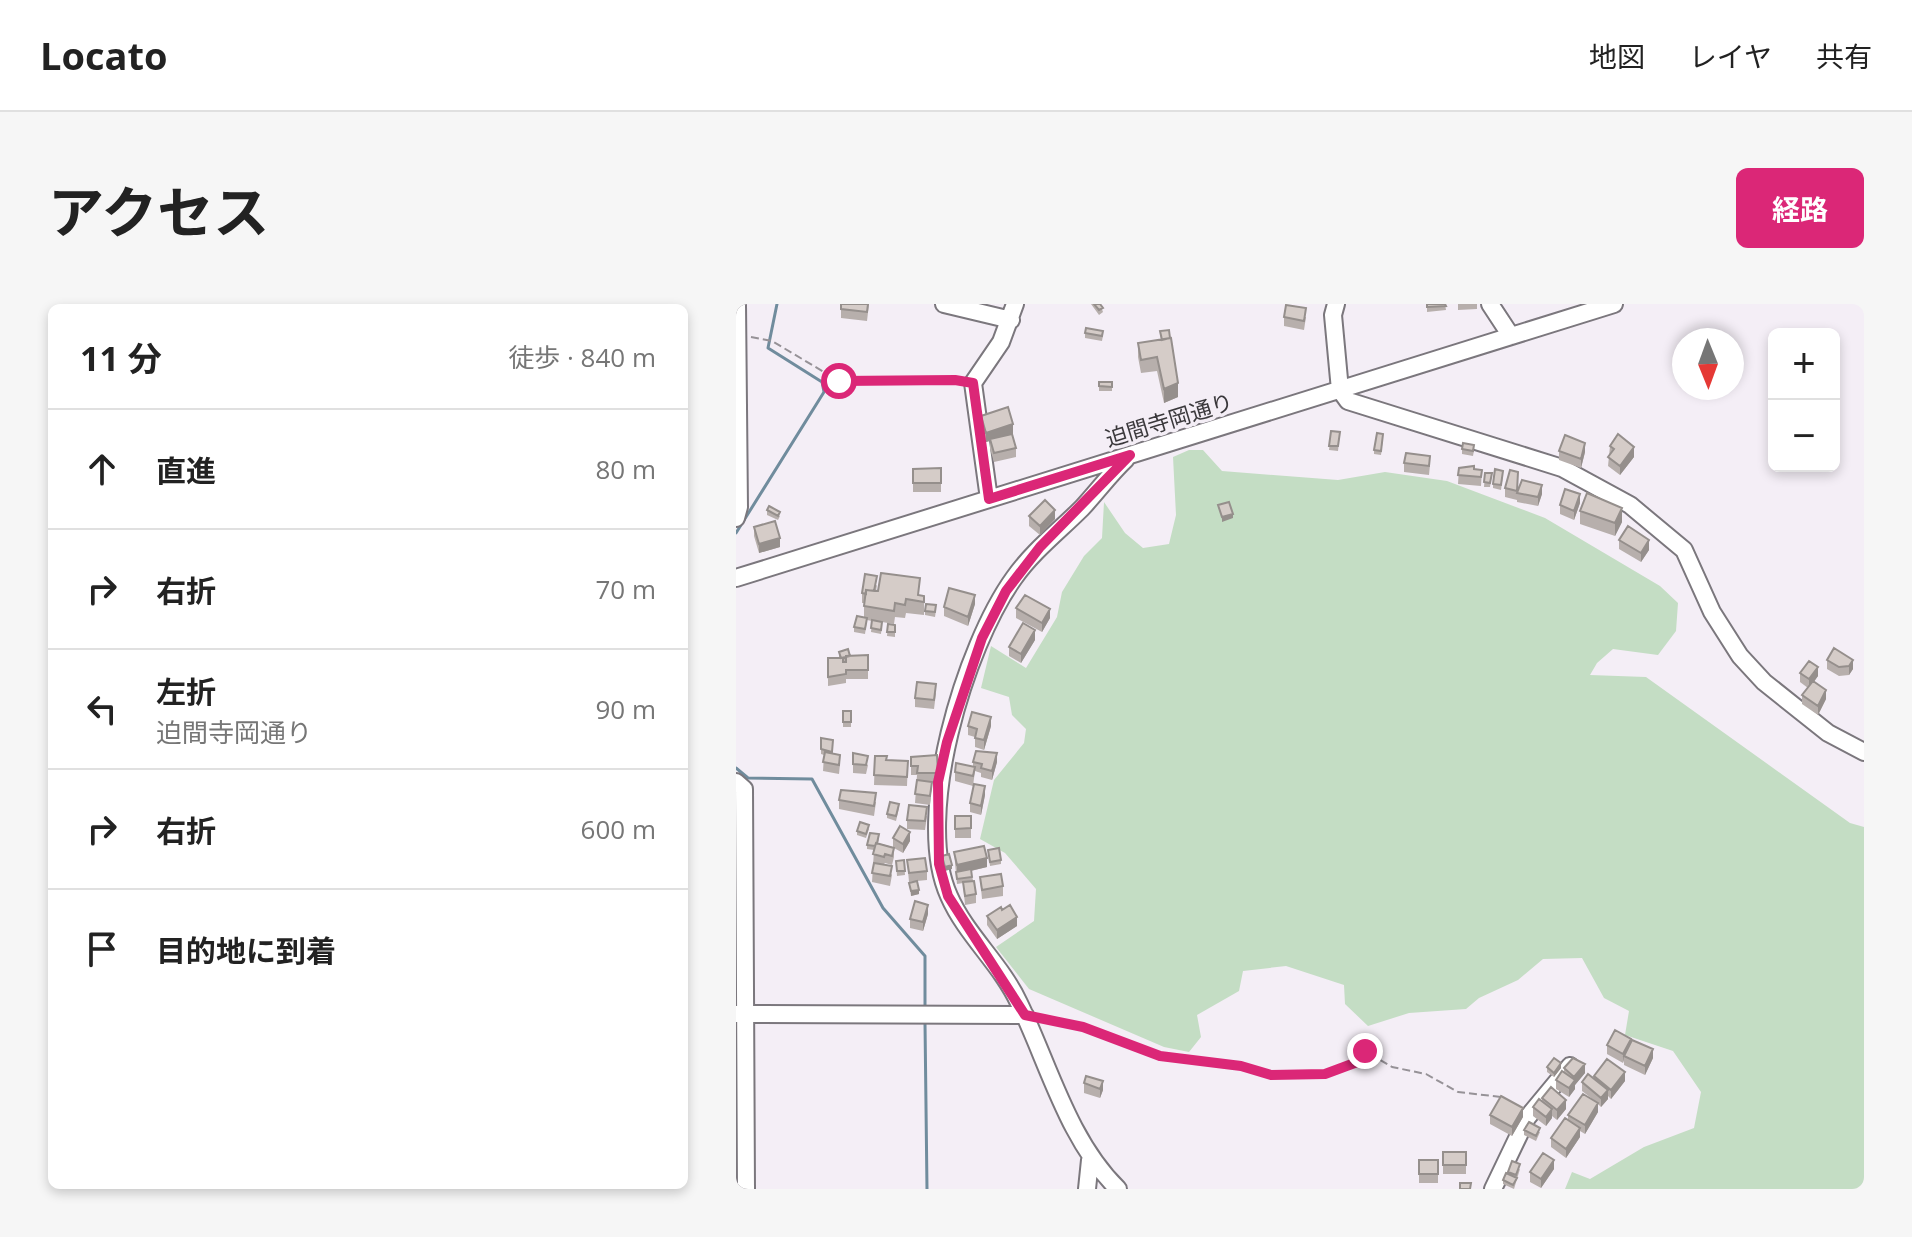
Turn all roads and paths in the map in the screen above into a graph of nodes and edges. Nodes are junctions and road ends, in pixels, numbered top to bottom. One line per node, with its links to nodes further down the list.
1 (737, 304): 8 (street)
2 (944, 304): 6 (street)
3 (1336, 304): 10 (street)
4 (1490, 304): 7 (street)
5 (1614, 304): 7 (street, 迫間寺岡通り)
6 (1013, 312): 9 (street)
7 (1511, 336): 10 (street, 迫間寺岡通り)
8 (738, 338): 9 (path); 12 (street)
9 (973, 383): 13 (street)
10 (1340, 390): 11 (street, 迫間寺岡通り); 16 (street)
11 (1130, 455): 13 (street, 迫間寺岡通り); 19 (street)
12 (737, 471): 14 (street)
13 (989, 499): 15 (street, 迫間寺岡通り)
14 (736, 518)
15 (736, 578)
16 (1864, 752)
17 (736, 782): 18 (street)
18 (740, 1014): 19 (street); 23 (street)
19 (1025, 1015): 21 (path); 22 (street)
20 (1572, 1063): 21 (street)
21 (1527, 1118): 26 (street)
22 (1090, 1160): 24 (street); 25 (street)
23 (746, 1189)
24 (1087, 1189)
25 (1118, 1189)
26 (1493, 1189)

